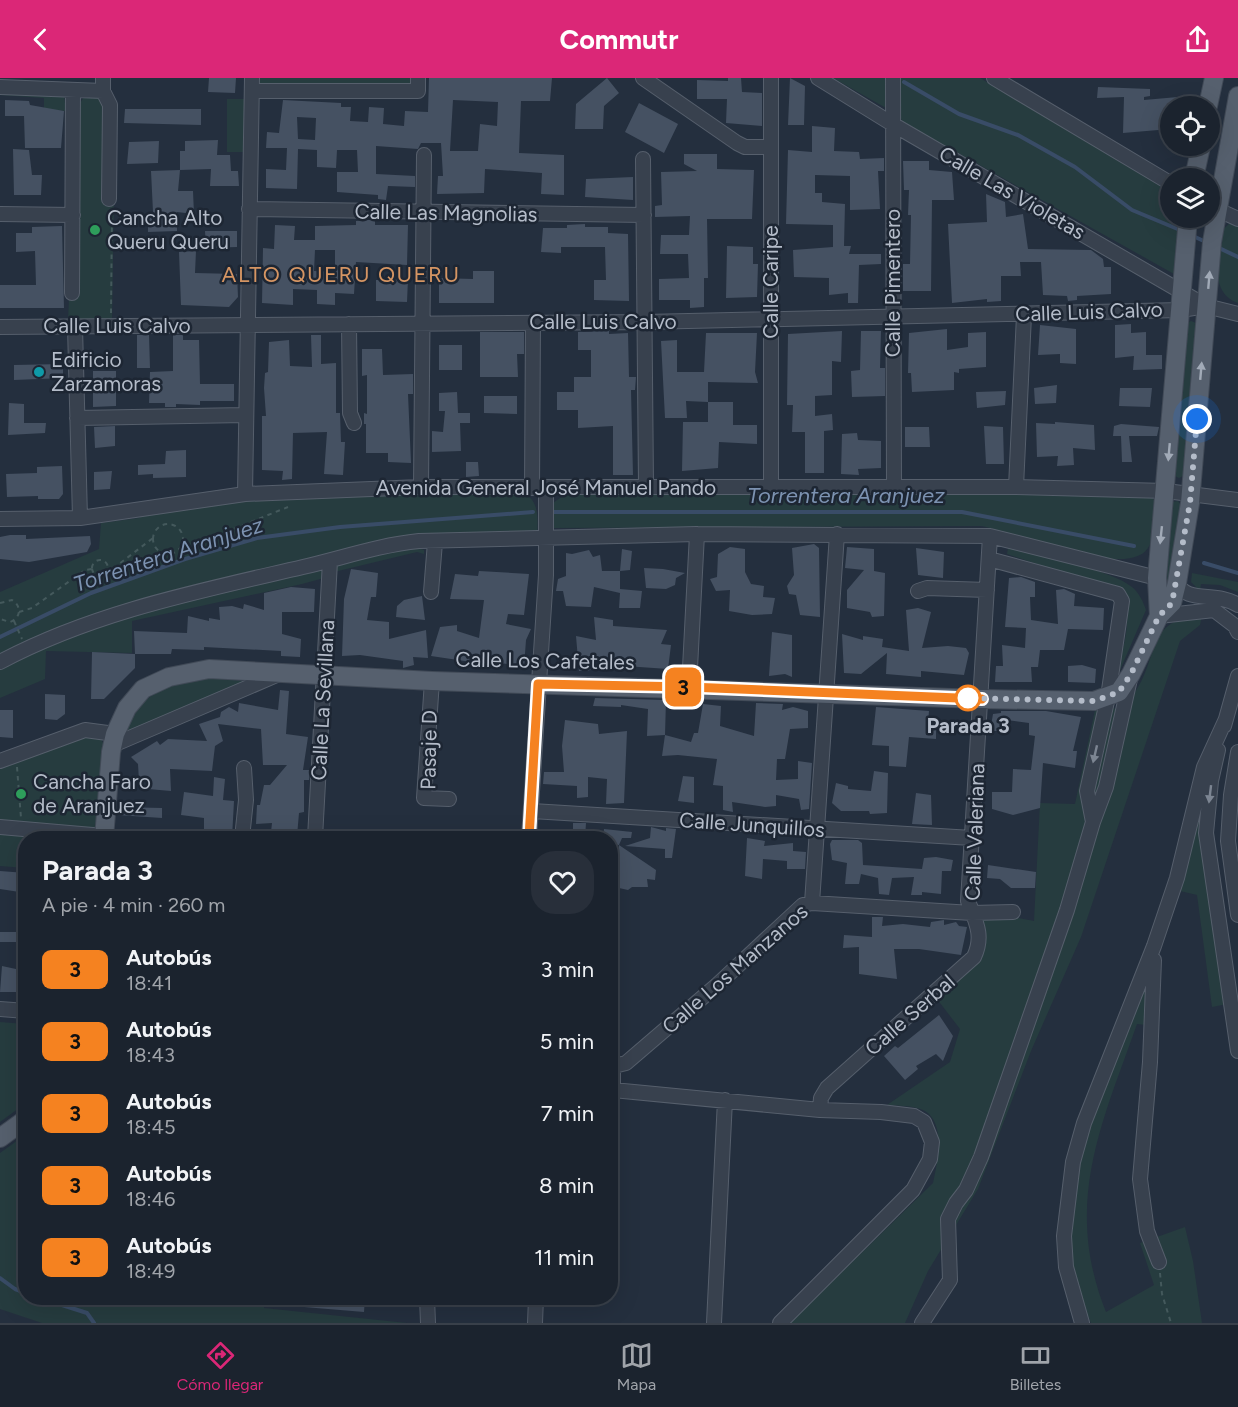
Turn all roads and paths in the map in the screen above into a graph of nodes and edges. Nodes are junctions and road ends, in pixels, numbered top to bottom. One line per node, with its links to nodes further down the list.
1 (418, 78): 9 (street)
2 (643, 78): 15 (street)
3 (771, 78): 15 (street, Calle Caripe)
4 (818, 78): 14 (street, Calle Las Violetas)
5 (893, 78): 14 (street, Calle Pimentero)
6 (994, 78): 19 (street)
7 (1214, 78): 12 (main road)
8 (103, 84): 11 (street); 21 (street)
9 (252, 85): 22 (street)
10 (0, 87): 11 (street)
11 (73, 90): 26 (street)
12 (1210, 96)
13 (1238, 96): 17 (main road)
14 (894, 126): 32 (street, Calle Las Violetas); 37 (street, Calle Pimentero)
15 (770, 147): 38 (street, Calle Caripe)
16 (424, 155): 24 (street)
17 (1232, 155): 20 (main road)
18 (643, 159): 27 (street)
19 (1160, 177)
20 (1220, 196)
21 (109, 199): 34 (path)
22 (249, 209): 24 (street, Calle Las Magnolias); 43 (street)
23 (1220, 211): 28 (street)
24 (424, 213): 27 (street, Calle Las Magnolias); 39 (street)
25 (0, 214): 26 (street)
26 (72, 215): 31 (street)
27 (644, 215): 41 (street)
28 (1238, 219)
29 (1214, 228): 33 (main road, one-way to 29)
30 (1187, 229): 32 (main road)
31 (72, 293)
32 (1182, 301): 33 (street, Calle Las Violetas); 36 (street, Calle Luis Calvo); 55 (main road, one-way to 55)
33 (1206, 306): 35 (street, Calle Las Violetas); 56 (main road, one-way to 33)
34 (111, 311)
35 (1238, 314)
36 (1024, 315): 37 (street, Calle Luis Calvo); 51 (street)
37 (893, 316): 38 (street, Calle Luis Calvo); 54 (street, Calle Pimentero)
38 (771, 319): 41 (street, Calle Luis Calvo); 50 (street, Calle Caripe)
39 (423, 322): 40 (street, Calle Luis Calvo); 42 (street, Calle Luis Calvo); 52 (street)
40 (533, 322): 41 (street, Calle Luis Calvo); 53 (street)
41 (645, 322): 49 (street)
42 (349, 324): 43 (street, Calle Luis Calvo); 48 (street)
43 (246, 325): 45 (street, Calle Luis Calvo); 46 (street)
44 (0, 327): 45 (street, Calle Luis Calvo)
45 (75, 327): 47 (street)
46 (245, 415): 47 (street); 57 (street)
47 (77, 418): 60 (street)
48 (354, 423)
49 (646, 486): 50 (street, Avenida General José Manuel Pando); 53 (street, Avenida General José Manuel Pando)
50 (771, 487): 54 (street, Avenida General José Manuel Pando)
51 (1016, 487): 54 (street, Avenida General José Manuel Pando); 55 (street, Avenida General José Manuel Pando)
52 (422, 488): 53 (street, Avenida General José Manuel Pando); 57 (street, Avenida General José Manuel Pando)
53 (539, 488): 67 (street)
54 (894, 488)
55 (1166, 491): 56 (street, Avenida General José Manuel Pando); 75 (main road, one-way to 75)
56 (1191, 492): 58 (street, Avenida General José Manuel Pando); 76 (main road)
57 (245, 494): 60 (street, Avenida General José Manuel Pando)
58 (1238, 500)
59 (288, 507): 70 (path)
60 (80, 518): 62 (street, Avenida General José Manuel Pando)
61 (164, 518): 63 (path)
62 (0, 519)
63 (165, 523): 68 (path); 70 (path)
64 (697, 534): 65 (street); 67 (street); 95 (street)
65 (837, 534): 66 (street); 96 (street)
66 (990, 536): 71 (street, Calle Valeriana); 75 (street)
67 (546, 537): 69 (street); 94 (street)
68 (153, 538): 70 (path); 74 (path)
69 (435, 542): 72 (street); 79 (street)
70 (183, 543)
71 (989, 559): 77 (street, Calle Valeriana); 97 (street)
72 (330, 561): 88 (street); 91 (street, Calle La Sevillana)
73 (92, 568): 74 (path); 74 (path); 82 (path)
74 (106, 574)
75 (1157, 578): 83 (main road)
76 (1177, 583): 81 (street); 83 (main road)
77 (987, 590): 78 (street); 98 (street, Calle Valeriana)
78 (918, 591)
79 (431, 592)
80 (0, 603): 82 (path)
81 (1238, 605)
82 (19, 612): 85 (path)
83 (1159, 616): 87 (street); 90 (main road)
84 (0, 619): 85 (path)
85 (14, 621): 86 (path)
86 (18, 631)
87 (1238, 632)
88 (0, 662)
89 (281, 673): 91 (main road, Calle Los Cafetales); 100 (street); 100 (main road, Calle Los Cafetales)
90 (1131, 674): 97 (main road); 107 (street)
91 (325, 675): 93 (main road, Calle Los Cafetales); 114 (street, Calle La Sevillana)
92 (1238, 675): 99 (street)
93 (432, 681): 94 (main road, Calle Los Cafetales); 105 (street, Pasaje D)
94 (538, 684): 95 (main road, Calle Los Cafetales); 106 (street)
95 (689, 687): 96 (main road, Calle Los Cafetales)
96 (826, 694): 98 (main road, Calle Los Cafetales); 110 (street)
97 (1108, 698): 98 (main road, Calle Los Cafetales); 107 (street, one-way to 107)
98 (982, 699): 116 (street, Calle Valeriana)
99 (1226, 719): 121 (street); 124 (street, one-way to 124)
100 (114, 739): 102 (street); 112 (main road, Calle Los Cafetales)
101 (1238, 752): 120 (street)
102 (15, 755): 103 (street); 109 (path)
103 (0, 761)
104 (244, 768): 113 (street)
105 (449, 799)
106 (532, 810): 110 (street, Calle Junquillos); 115 (street)
107 (1093, 822): 138 (street)
108 (0, 827): 109 (street)
109 (22, 828): 111 (street)
110 (817, 830): 116 (street, Calle Junquillos); 117 (street)
111 (49, 831)
112 (105, 831)
113 (244, 831)
114 (315, 831)
115 (530, 831)
116 (972, 838): 119 (street, Calle Valeriana)
117 (812, 903): 119 (street, Calle Los Manzanos); 125 (street, Calle Los Manzanos)
118 (1013, 912): 119 (street, Calle Los Manzanos)
119 (972, 913): 128 (street, Calle Serbal)
120 (1238, 915)
121 (1154, 946): 131 (street); 139 (street)
122 (0, 1009): 123 (street)
123 (18, 1010)
124 (1238, 1051)
125 (618, 1066)
126 (618, 1090): 127 (street)
127 (725, 1100): 128 (street); 136 (street)
128 (820, 1110): 137 (street)
129 (18, 1125): 130 (main road)
130 (0, 1138)
131 (1159, 1262): 140 (path)
132 (427, 1305): 134 (street)
133 (536, 1305): 135 (street)
134 (428, 1323)
135 (535, 1323)
136 (714, 1323)
137 (780, 1323)
138 (922, 1323)
139 (1082, 1323)
140 (1171, 1323)

